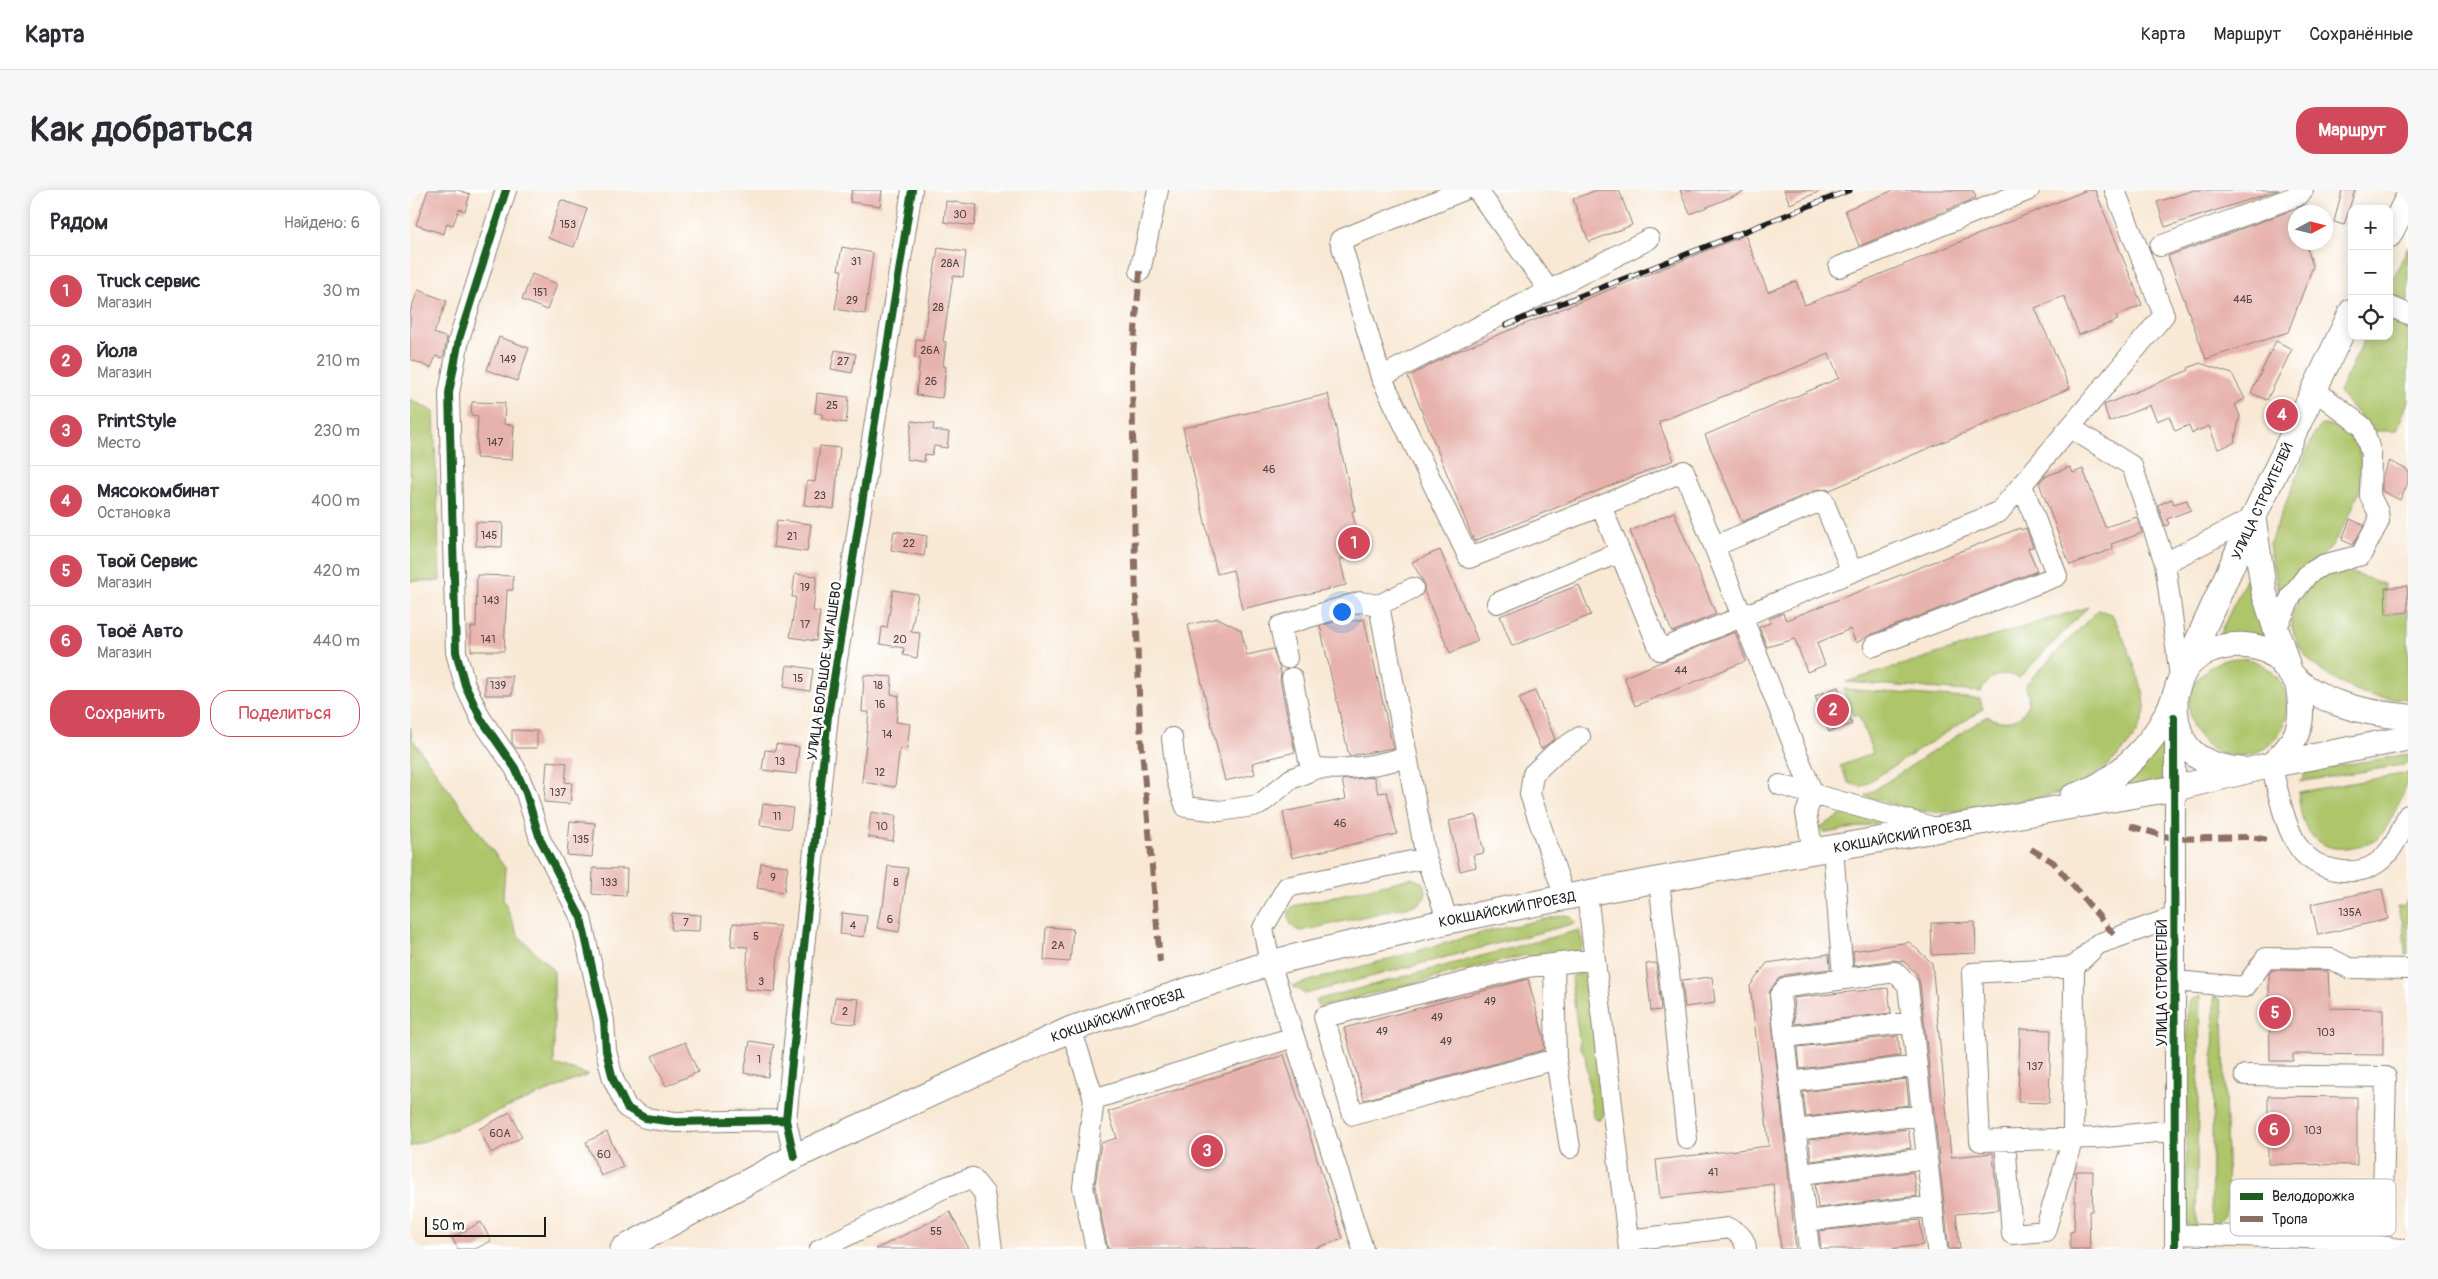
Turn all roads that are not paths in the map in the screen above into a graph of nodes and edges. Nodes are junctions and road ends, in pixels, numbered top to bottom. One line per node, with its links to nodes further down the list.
1 (506, 190): 76 (street)
2 (912, 190): 76 (street, УЛИЦА БОЛЬШОЕ ЧИГАШЕВО)
3 (1158, 190): 14 (street)
4 (1464, 190): 19 (street)
5 (1478, 190): 15 (street)
6 (2029, 190): 13 (street)
7 (2116, 190): 21 (street)
8 (2302, 190): 12 (street)
9 (2408, 198): 10 (main road)
10 (2393, 227)
11 (1649, 239): 15 (street)
12 (2160, 246)
13 (1839, 267)
14 (1140, 271)
15 (1549, 290): 19 (street)
16 (2393, 308): 17 (street)
17 (2408, 314)
18 (2348, 320): 20 (main road, УЛИЦА СТРОИТЕЛЕЙ)
19 (1381, 377): 23 (street)
20 (2315, 390): 24 (main road, УЛИЦА СТРОИТЕЛЕЙ); 33 (street)
21 (2071, 428): 22 (street); 27 (street)
22 (2022, 485): 28 (street); 34 (street)
23 (1601, 506): 25 (street); 26 (street)
24 (2253, 518): 27 (street); 33 (main road); 38 (main road, УЛИЦА СТРОИТЕЛЕЙ)
25 (1715, 546): 28 (street); 32 (street)
26 (1620, 552): 30 (street); 32 (street)
27 (2165, 563): 38 (street)
28 (1852, 572): 32 (street)
29 (1413, 588): 31 (street)
30 (1497, 603)
31 (1378, 605): 35 (street); 43 (street)
32 (1744, 616): 49 (street)
33 (2276, 629): 36 (main road)
34 (1874, 646)
35 (1287, 658)
36 (2293, 676): 38 (main road); 39 (main road); 44 (main road)
37 (1292, 678): 45 (street)
38 (2179, 689): 46 (main road); 48 (street, УЛИЦА СТРОИТЕЛЕЙ); 50 (main road)
39 (2408, 718)
40 (1580, 737): 56 (street)
41 (1172, 738): 45 (street)
42 (2408, 738): 44 (main road)
43 (1407, 757): 45 (street); 54 (street)
44 (2271, 765): 46 (main road); 51 (street)
45 (1317, 768)
46 (2245, 771): 48 (main road, КОКШАЙСКИЙ ПРОЕЗД)
47 (1780, 785): 49 (street)
48 (2176, 788): 50 (main road, КОКШАЙСКИЙ ПРОЕЗД); 57 (street, УЛИЦА СТРОИТЕЛЕЙ)
49 (1813, 794): 52 (street); 53 (street)
50 (2041, 812): 52 (main road, КОКШАЙСКИЙ ПРОЕЗД)
51 (2408, 815)
52 (1940, 830): 53 (main road, КОКШАЙСКИЙ ПРОЕЗД)
53 (1823, 849): 55 (main road, КОКШАЙСКИЙ ПРОЕЗД); 64 (street)
54 (1426, 858): 58 (street); 60 (street)
55 (1658, 880): 56 (main road, КОКШАЙСКИЙ ПРОЕЗД); 80 (street)
56 (1576, 896): 58 (main road, КОКШАЙСКИЙ ПРОЕЗД); 59 (street, КОКШАЙСКИЙ ПРОЕЗД)
57 (2175, 916): 62 (street); 65 (street, УЛИЦА СТРОИТЕЛЕЙ)
58 (1448, 921): 60 (main road, КОКШАЙСКИЙ ПРОЕЗД)
59 (1595, 959): 61 (street); 90 (street, КОКШАЙСКИЙ ПРОЕЗД)
60 (1270, 963): 67 (main road, КОКШАЙСКИЙ ПРОЕЗД); 68 (street)
61 (1554, 964): 70 (street); 70 (street)
62 (2074, 967): 79 (street); 81 (street)
63 (2408, 968): 65 (street)
64 (1843, 978): 66 (street); 69 (street)
65 (2174, 981): 78 (street, УЛИЦА СТРОИТЕЛЕЙ)
66 (1912, 1022): 69 (street); 71 (street)
67 (1071, 1029): 74 (street); 83 (main road, КОКШАЙСКИЙ ПРОЕЗД)
68 (1294, 1037): 74 (street); 95 (street)
69 (1785, 1037): 73 (street)
70 (1556, 1059): 82 (street)
71 (1917, 1066): 73 (street); 75 (street)
72 (2245, 1075): 86 (street)
73 (1790, 1082): 77 (street)
74 (1094, 1099): 94 (street)
75 (1922, 1115): 77 (street); 84 (street)
76 (786, 1120): 83 (street, УЛИЦА БОЛЬШОЕ ЧИГАШЕВО)
77 (1795, 1130): 85 (street)
78 (2175, 1130): 79 (street); 89 (street, УЛИЦА СТРОИТЕЛЕЙ)
79 (2073, 1138): 81 (street); 81 (street)
80 (1687, 1139)
81 (2005, 1140)
82 (1570, 1148)
83 (794, 1157): 91 (main road, КОКШАЙСКИЙ ПРОЕЗД)
84 (1927, 1158): 85 (street); 87 (street)
85 (1800, 1174): 88 (street)
86 (2383, 1179)
87 (1932, 1206): 88 (street); 98 (street)
88 (1806, 1221): 97 (street)
89 (2175, 1241): 99 (street)
90 (1628, 1245): 96 (street)
91 (624, 1249)
92 (820, 1249): 93 (street)
93 (992, 1249)
94 (1096, 1249)
95 (1363, 1249)
96 (1746, 1249)
97 (1809, 1249)
98 (1937, 1249)
99 (2400, 1249)

